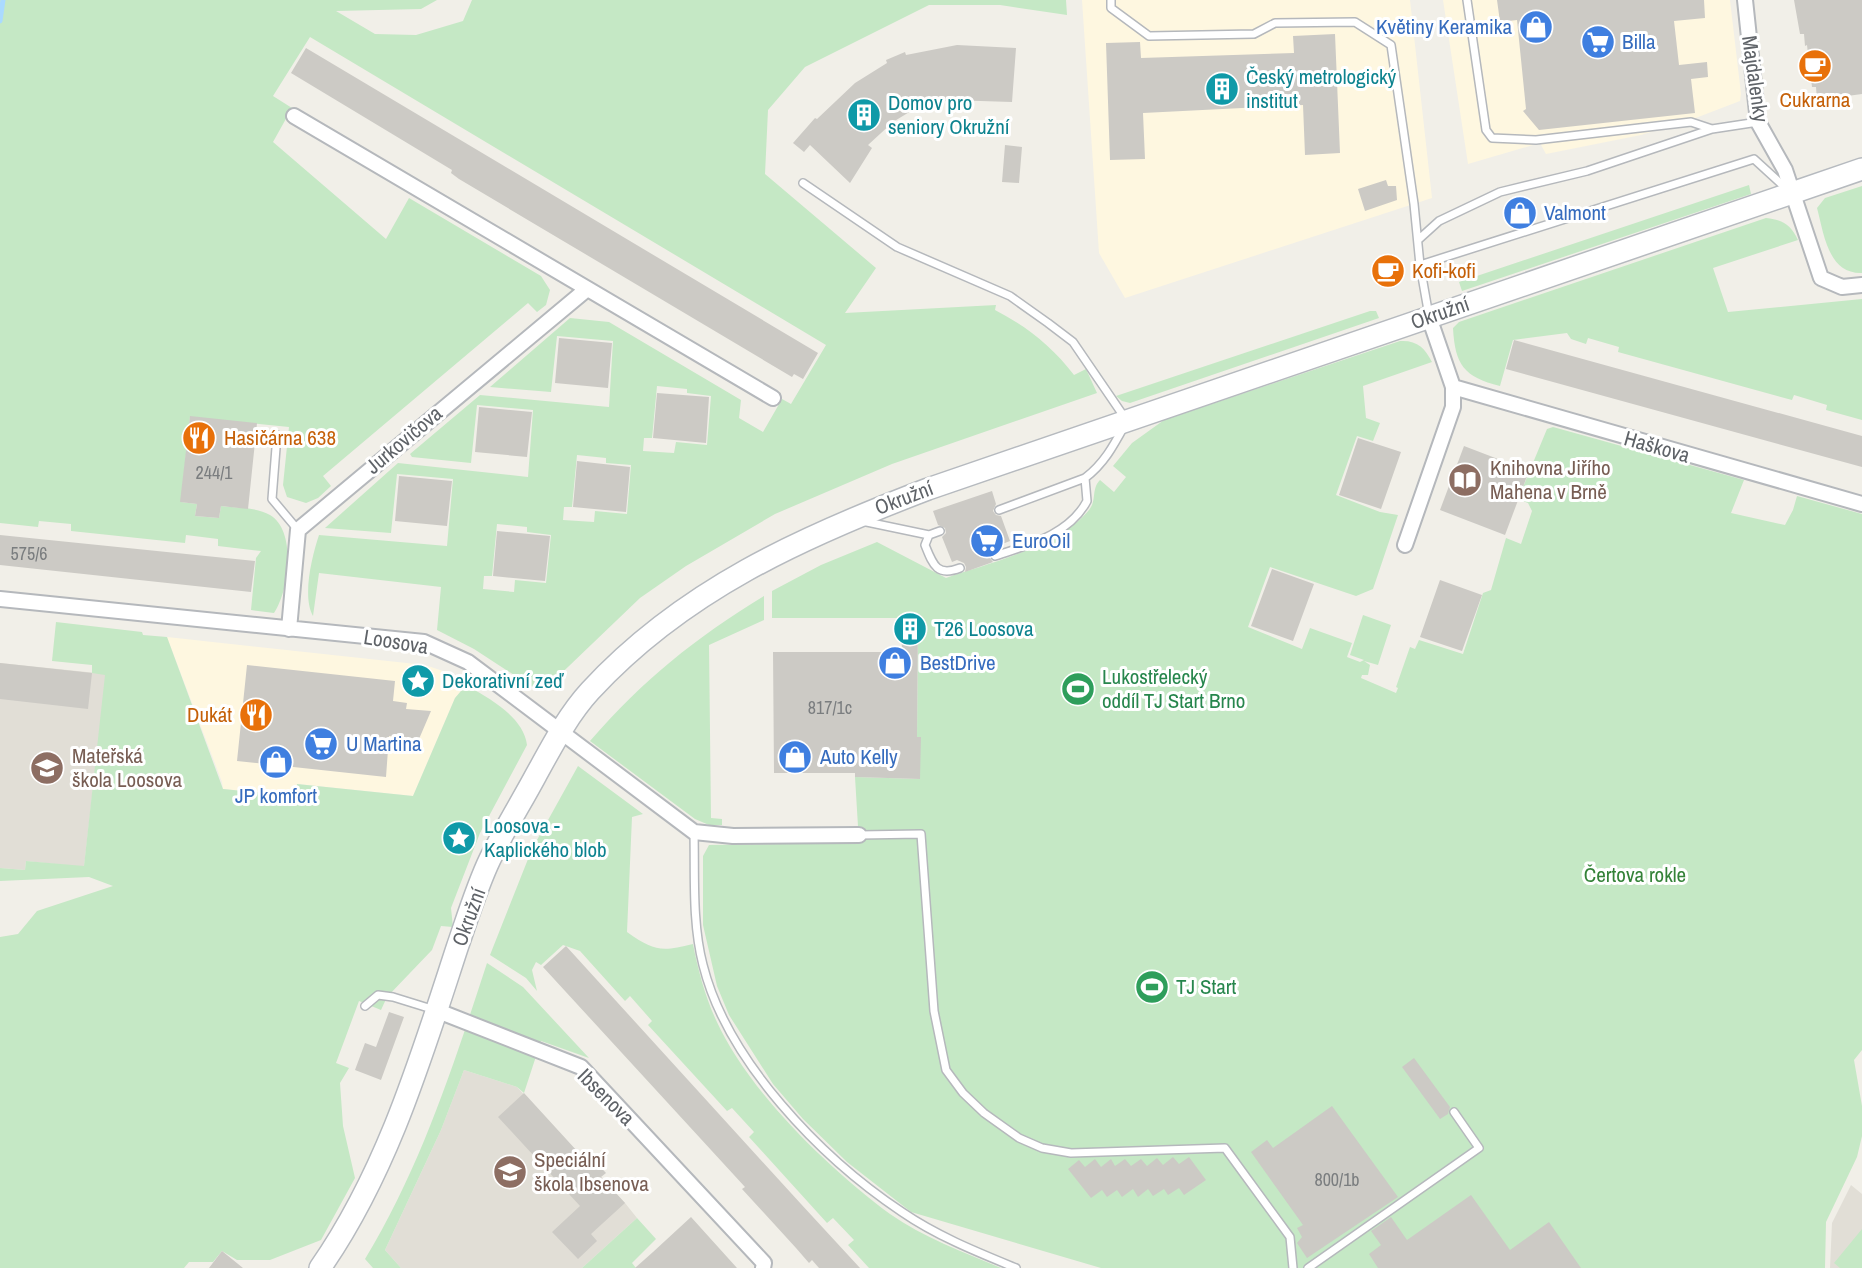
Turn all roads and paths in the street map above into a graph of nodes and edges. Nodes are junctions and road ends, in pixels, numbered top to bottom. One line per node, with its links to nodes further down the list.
1 (1111, 0): 10 (lane)
2 (1467, 0): 6 (lane)
3 (1745, 0): 5 (street, Majdalenky)
4 (294, 116): 13 (street)
5 (1758, 122): 6 (lane); 9 (street, Majdalenky)
6 (1712, 129): 10 (lane)
7 (1862, 169): 9 (street, Okružní)
8 (803, 183): 17 (lane)
9 (1791, 193): 11 (lane); 12 (street, Majdalenky); 14 (street, Okružní)
10 (1418, 240): 11 (lane)
11 (1420, 265): 14 (lane)
12 (1862, 285)
13 (587, 289): 16 (street); 23 (street, Jurkovičova)
14 (1429, 317): 15 (street); 17 (street, Okružní)
15 (1453, 387): 20 (street, Haškova); 26 (street)
16 (773, 398)
17 (1127, 421): 19 (lane); 22 (street, Okružní)
18 (278, 435): 23 (lane)
19 (1085, 478): 21 (lane); 27 (lane)
20 (1862, 504)
21 (999, 510)
22 (852, 518): 25 (lane); 31 (street, Okružní)
23 (298, 530): 30 (street)
24 (940, 531): 25 (lane)
25 (929, 535): 28 (lane)
26 (1405, 545)
27 (995, 556)
28 (960, 568)
29 (0, 599): 30 (street, Loosova)
30 (289, 629): 31 (street, Loosova)
31 (561, 730): 32 (street, Loosova); 35 (street, Okružní)
32 (694, 832): 33 (street); 39 (lane)
33 (859, 835): 40 (lane)
34 (365, 1006): 35 (lane)
35 (438, 1011): 37 (street, Okružní); 38 (street, Ibsenova)
36 (1454, 1112): 41 (lane)
37 (320, 1268)
38 (763, 1268)
39 (1016, 1268)
40 (1293, 1268)
41 (1308, 1268)

